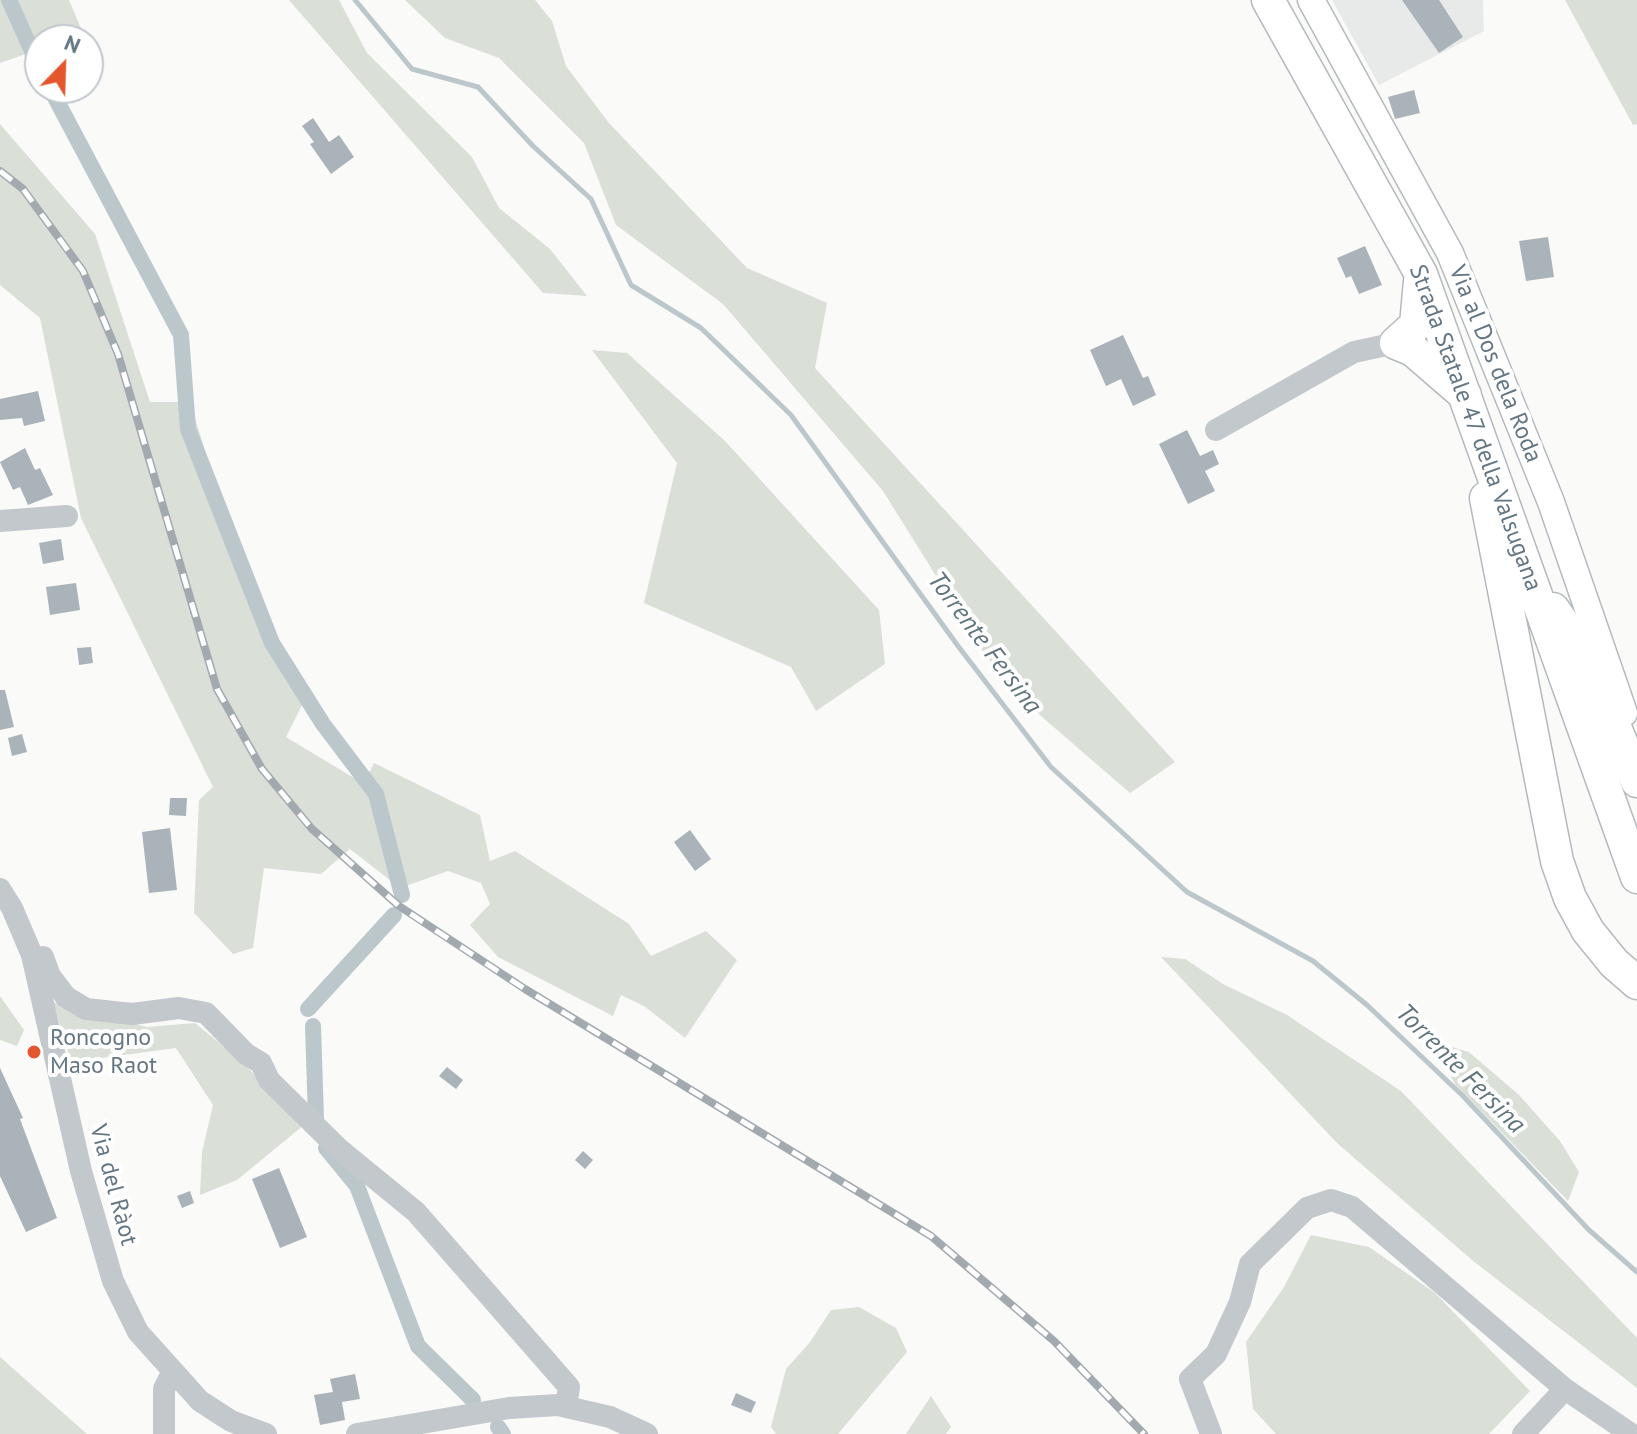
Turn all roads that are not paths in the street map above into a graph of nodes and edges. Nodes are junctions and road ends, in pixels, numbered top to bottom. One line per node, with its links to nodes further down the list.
1 (1268, 0): 4 (highway, Strada Statale 47 della Valsugana)
2 (1282, 0): 10 (highway, Strada Statale 47 della Valsugana)
3 (1311, 0): 11 (main road, Via al Dos dela Roda)
4 (1421, 274): 5 (highway); 6 (highway, Strada Statale 47 della Valsugana)
5 (1396, 343): 6 (highway); 7 (street)
6 (1467, 398): 14 (highway, Strada Statale 47 della Valsugana); 17 (highway)
7 (1216, 430)
8 (67, 516): 9 (street)
9 (0, 521)
10 (1553, 609): 12 (highway); 13 (highway, Strada Statale 47 della Valsugana)
11 (1637, 748)
12 (1637, 781)
13 (1637, 835)
14 (1637, 877)
15 (0, 889): 18 (street, Via del Ràot)
16 (43, 957): 20 (street)
17 (1637, 983)
18 (172, 1373): 21 (street); 22 (street, Via del Ràot)
19 (1565, 1389): 25 (street); 26 (street); 27 (street)
20 (566, 1407): 23 (street); 24 (street)
21 (164, 1434)
22 (266, 1434)
23 (357, 1434)
24 (647, 1434)
25 (1211, 1434)
26 (1523, 1434)
27 (1631, 1434)

